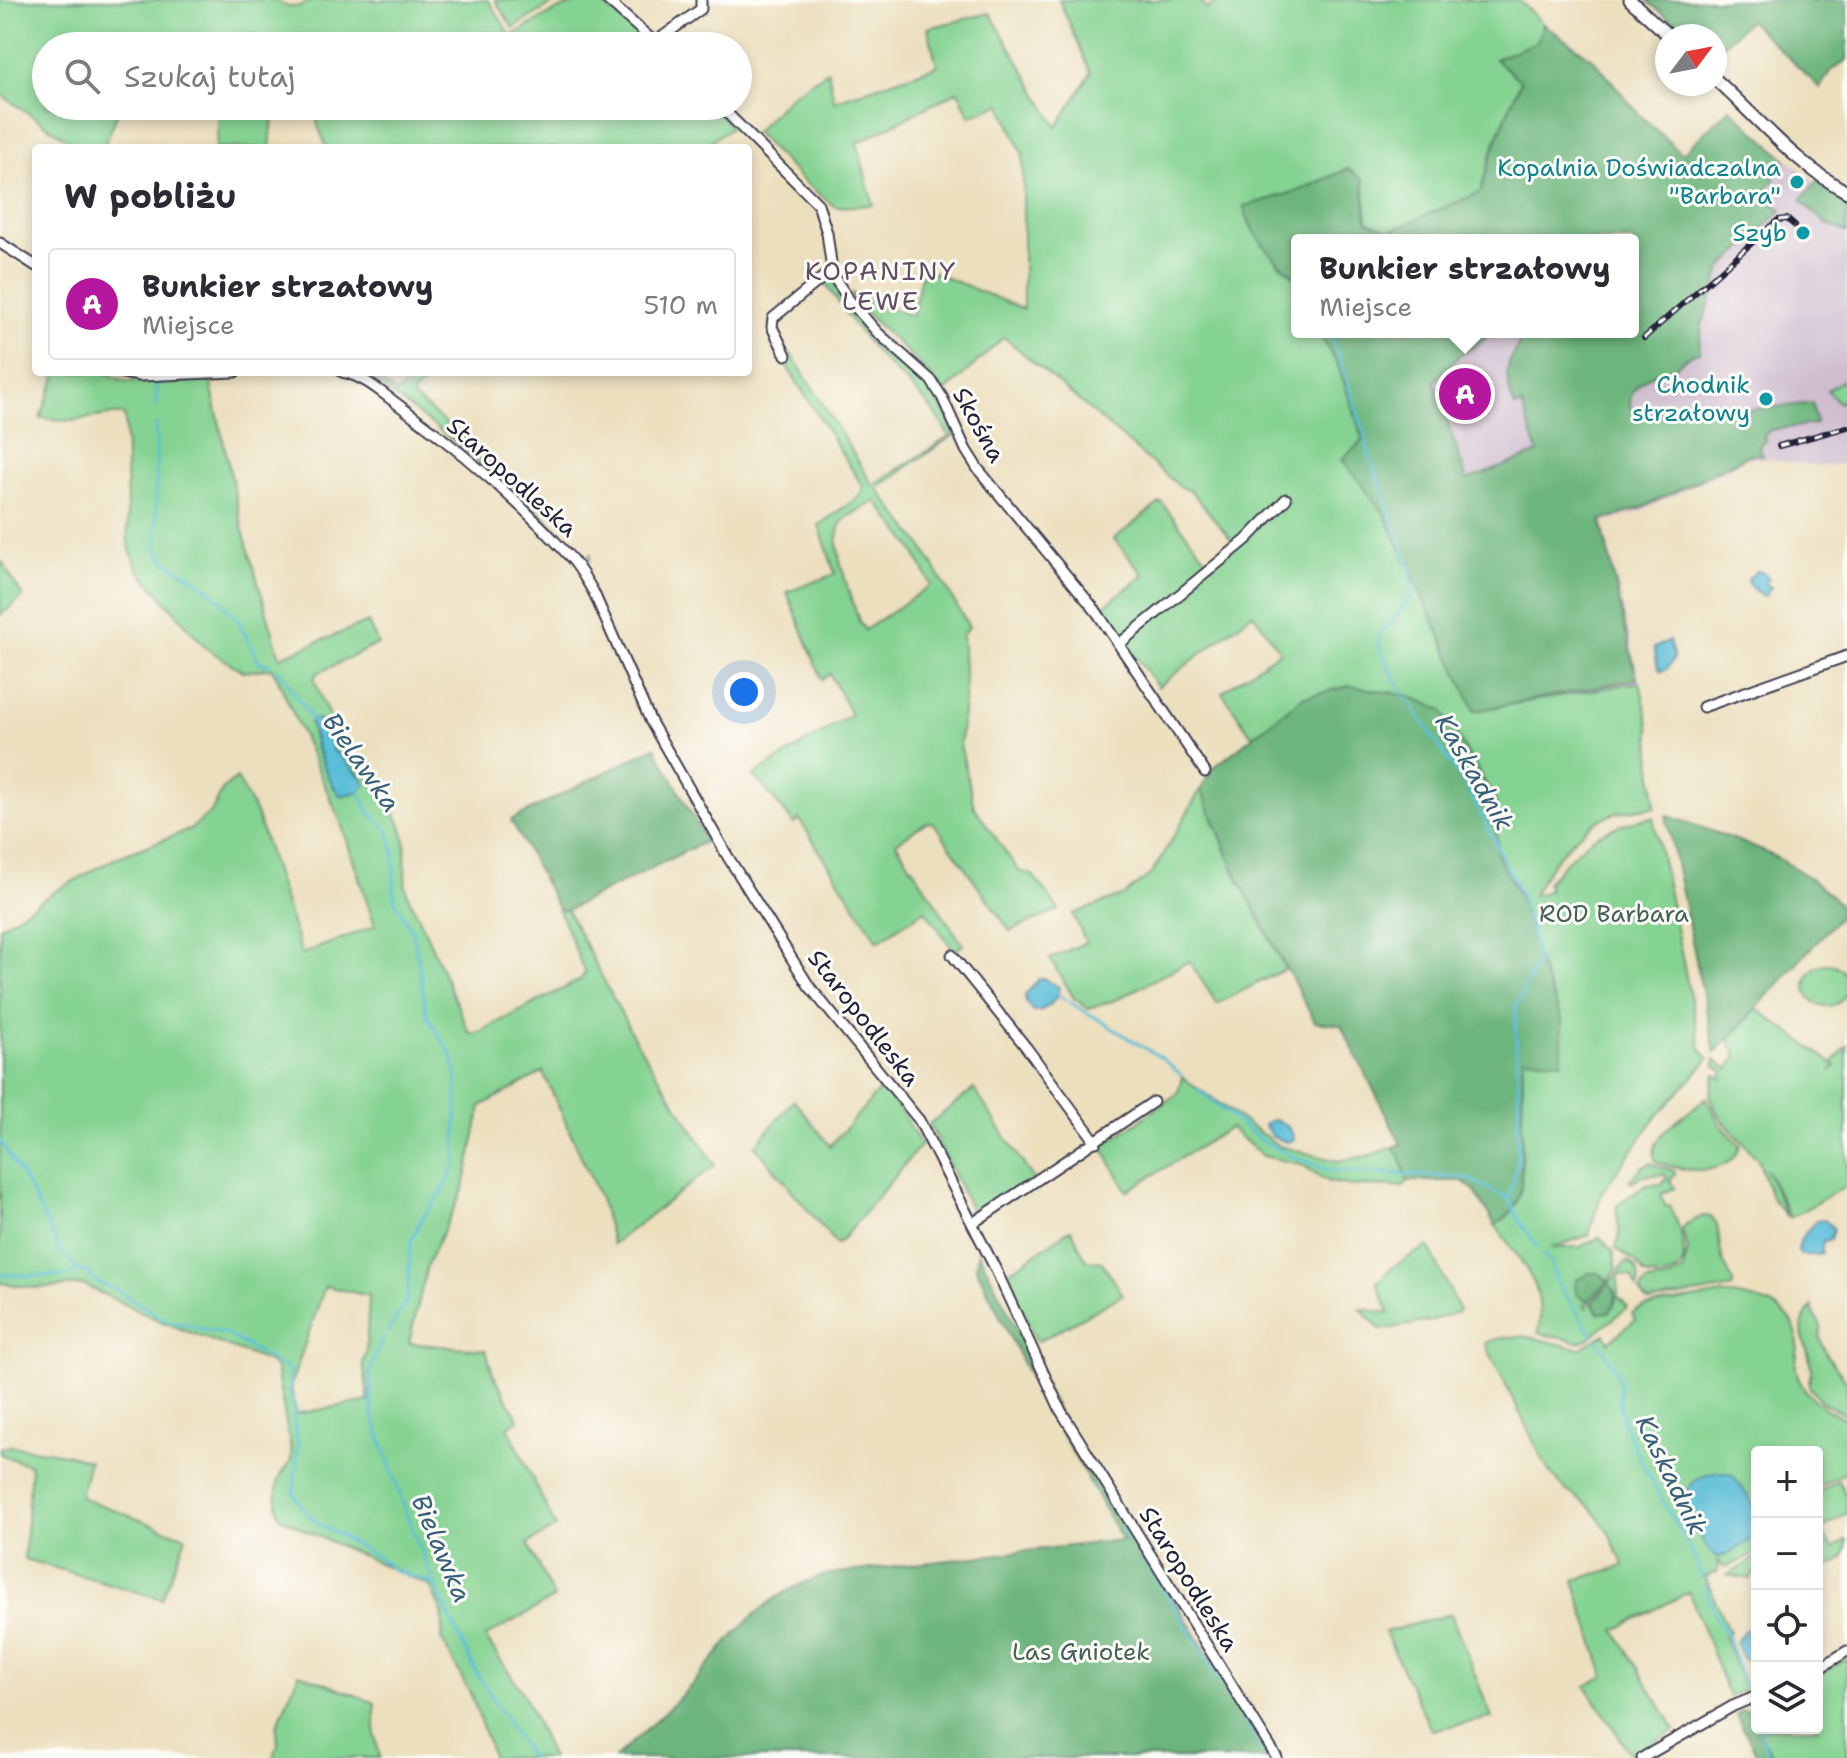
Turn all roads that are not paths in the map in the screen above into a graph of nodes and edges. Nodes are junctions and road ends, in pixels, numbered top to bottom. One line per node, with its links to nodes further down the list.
1 (607, 0): 5 (street)
2 (701, 0): 6 (street)
3 (1630, 0): 4 (street)
4 (1656, 24)
5 (643, 32)
6 (672, 32)
7 (1727, 90): 9 (street)
8 (734, 120): 12 (street, Skośna)
9 (1847, 192)
10 (0, 243): 11 (street)
11 (32, 263)
12 (832, 270): 13 (street); 16 (street, Skośna)
13 (786, 355)
14 (353, 376): 23 (street, Staropodleska)
15 (1286, 499): 16 (street)
16 (1119, 644): 19 (street, Skośna)
17 (1847, 656): 18 (street)
18 (1703, 707)
19 (1205, 772)
20 (952, 955): 22 (street)
21 (1153, 1102): 22 (street)
22 (1096, 1142): 23 (street)
23 (973, 1223): 27 (street, Staropodleska)
24 (1847, 1651): 25 (street)
25 (1823, 1666)
26 (1751, 1698): 28 (street)
27 (1277, 1758)
28 (1642, 1758)

